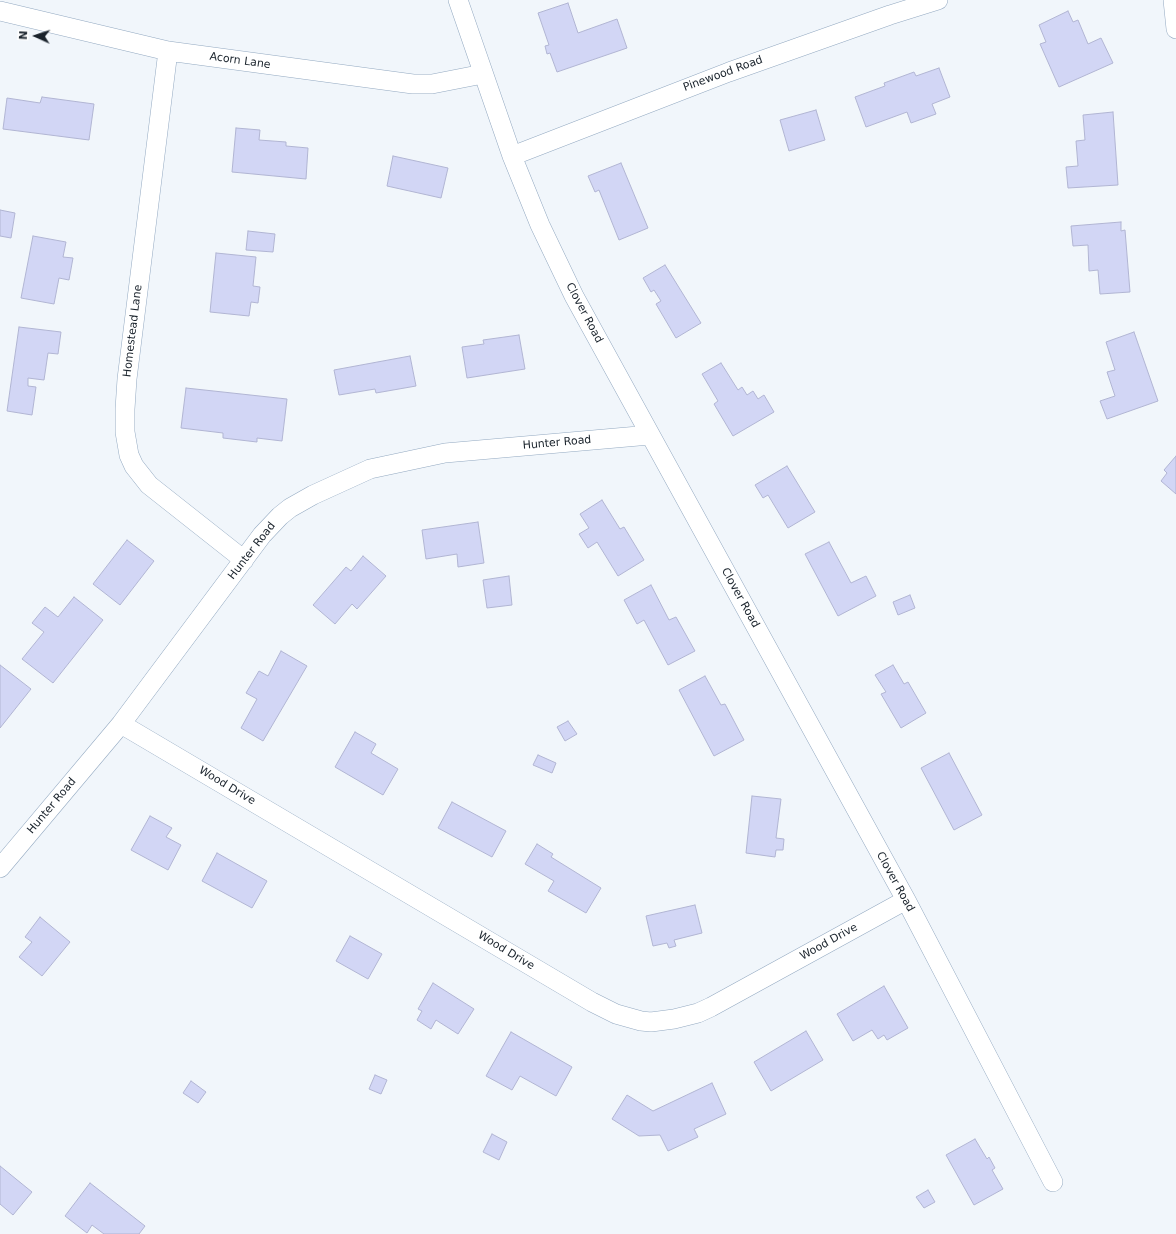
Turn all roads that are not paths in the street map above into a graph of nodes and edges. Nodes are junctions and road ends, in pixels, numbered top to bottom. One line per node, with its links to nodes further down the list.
1 (458, 0): 7 (street, Clover Road)
2 (938, 0): 8 (street, Pinewood Road)
3 (1173, 0): 5 (street)
4 (0, 11): 6 (street, Acorn Lane)
5 (1176, 29)
6 (168, 51): 7 (street, Acorn Lane); 10 (street, Homestead Lane)
7 (483, 74): 8 (street, Clover Road)
8 (512, 156): 9 (street, Clover Road)
9 (650, 435): 10 (street, Hunter Road); 13 (street, Clover Road)
10 (244, 560): 11 (street, Hunter Road)
11 (121, 724): 12 (street, Hunter Road); 13 (street, Wood Drive)
12 (0, 868)
13 (906, 900): 14 (street, Clover Road)
14 (1053, 1182)

